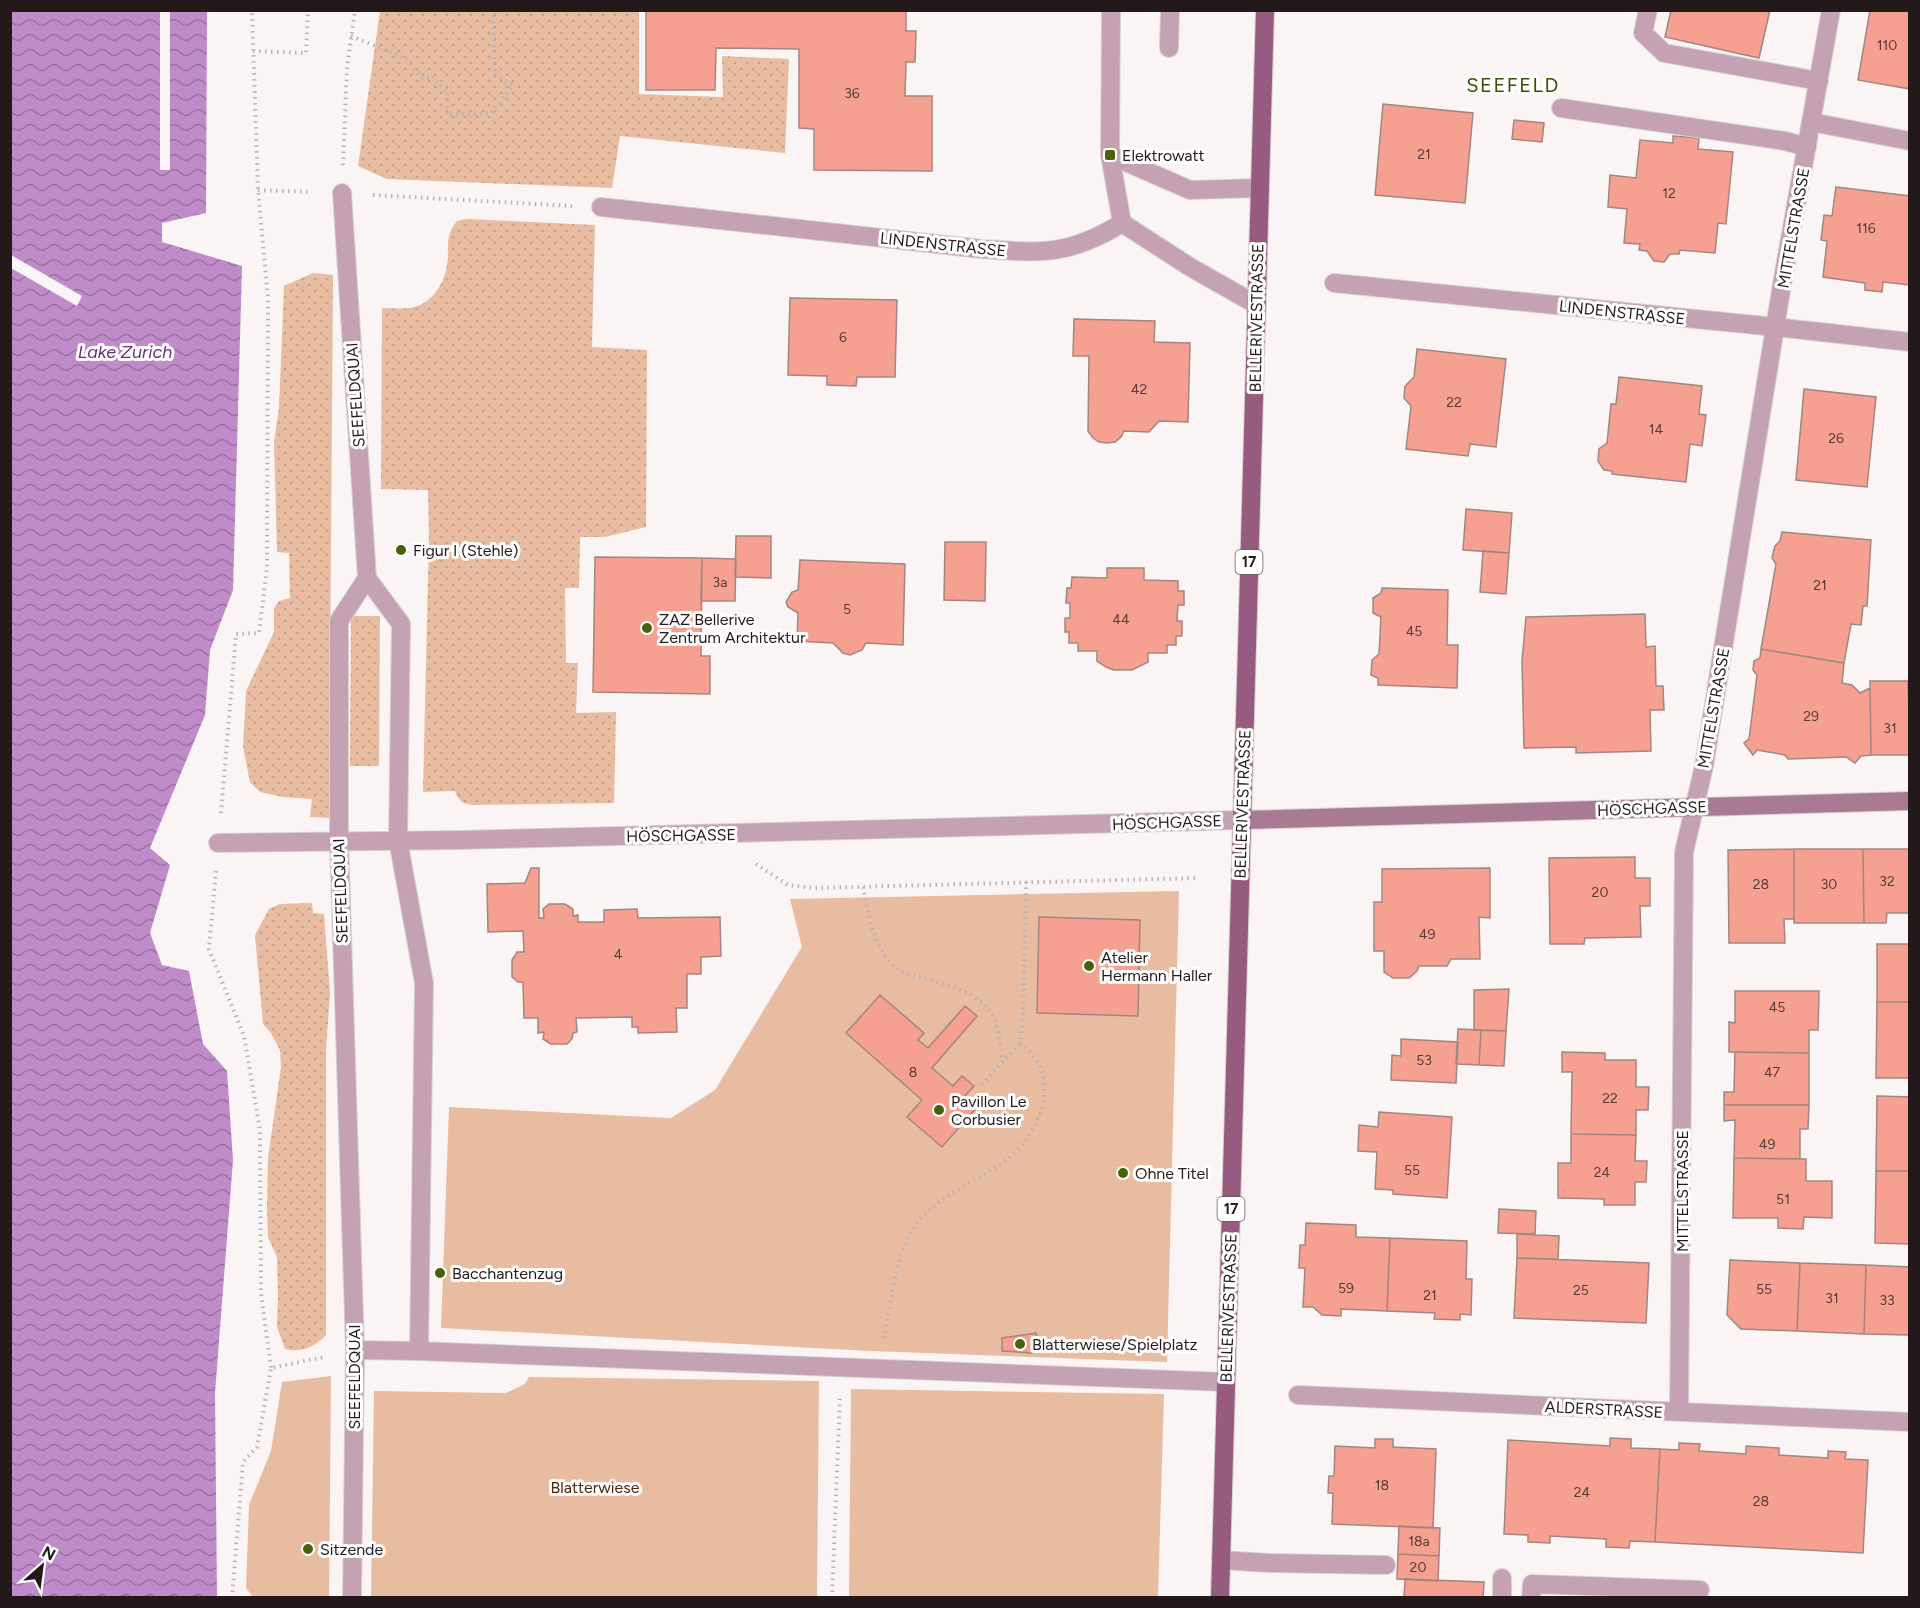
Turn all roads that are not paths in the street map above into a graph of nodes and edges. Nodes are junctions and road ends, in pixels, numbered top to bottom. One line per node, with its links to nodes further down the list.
1 (1111, 10): 12 (street)
2 (1170, 10): 6 (street)
3 (1265, 10): 13 (main road, BELLERIVESTRASSE / 17)
4 (1648, 10): 7 (street)
5 (1831, 10): 7 (street, MITTELSTRASSE)
6 (1169, 48)
7 (1819, 81): 9 (street, MITTELSTRASSE)
8 (1561, 108): 11 (street)
9 (1811, 122): 10 (street); 11 (street, MITTELSTRASSE)
10 (1910, 141)
11 (1807, 147): 19 (street, MITTELSTRASSE)
12 (1110, 155): 13 (street); 16 (street)
13 (1260, 188): 18 (main road, BELLERIVESTRASSE / 17)
14 (342, 193): 21 (street, SEEFELDQUAI)
15 (601, 207): 16 (street, LINDENSTRASSE)
16 (1122, 223): 18 (street)
17 (1334, 283): 19 (street, LINDENSTRASSE)
18 (1257, 305): 24 (main road, BELLERIVESTRASSE / 17)
19 (1776, 327): 20 (street, LINDENSTRASSE); 23 (street, MITTELSTRASSE)
20 (1910, 342)
21 (367, 578): 25 (street, SEEFELDQUAI); 26 (street)
22 (1910, 801): 23 (main road, HÖSCHGASSE)
23 (1695, 807): 24 (main road, HÖSCHGASSE); 32 (street, MITTELSTRASSE)
24 (1242, 820): 26 (street, HÖSCHGASSE); 30 (main road, BELLERIVESTRASSE / 17)
25 (339, 840): 26 (street, HÖSCHGASSE); 27 (street, HÖSCHGASSE); 28 (street, SEEFELDQUAI)
26 (398, 840): 29 (street)
27 (218, 843)
28 (355, 1350): 29 (street); 38 (street, SEEFELDQUAI)
29 (419, 1351): 30 (street)
30 (1226, 1382): 34 (main road, BELLERIVESTRASSE / 17)
31 (1298, 1395): 32 (street, ALDERSTRASSE)
32 (1679, 1412): 33 (street, ALDERSTRASSE)
33 (1910, 1422)
34 (1221, 1560): 35 (street); 39 (main road, BELLERIVESTRASSE / 17)
35 (1386, 1565)
36 (1502, 1578): 40 (street)
37 (1700, 1590): 41 (street)
38 (352, 1598)
39 (1220, 1598)
40 (1502, 1598)
41 (1532, 1598)

